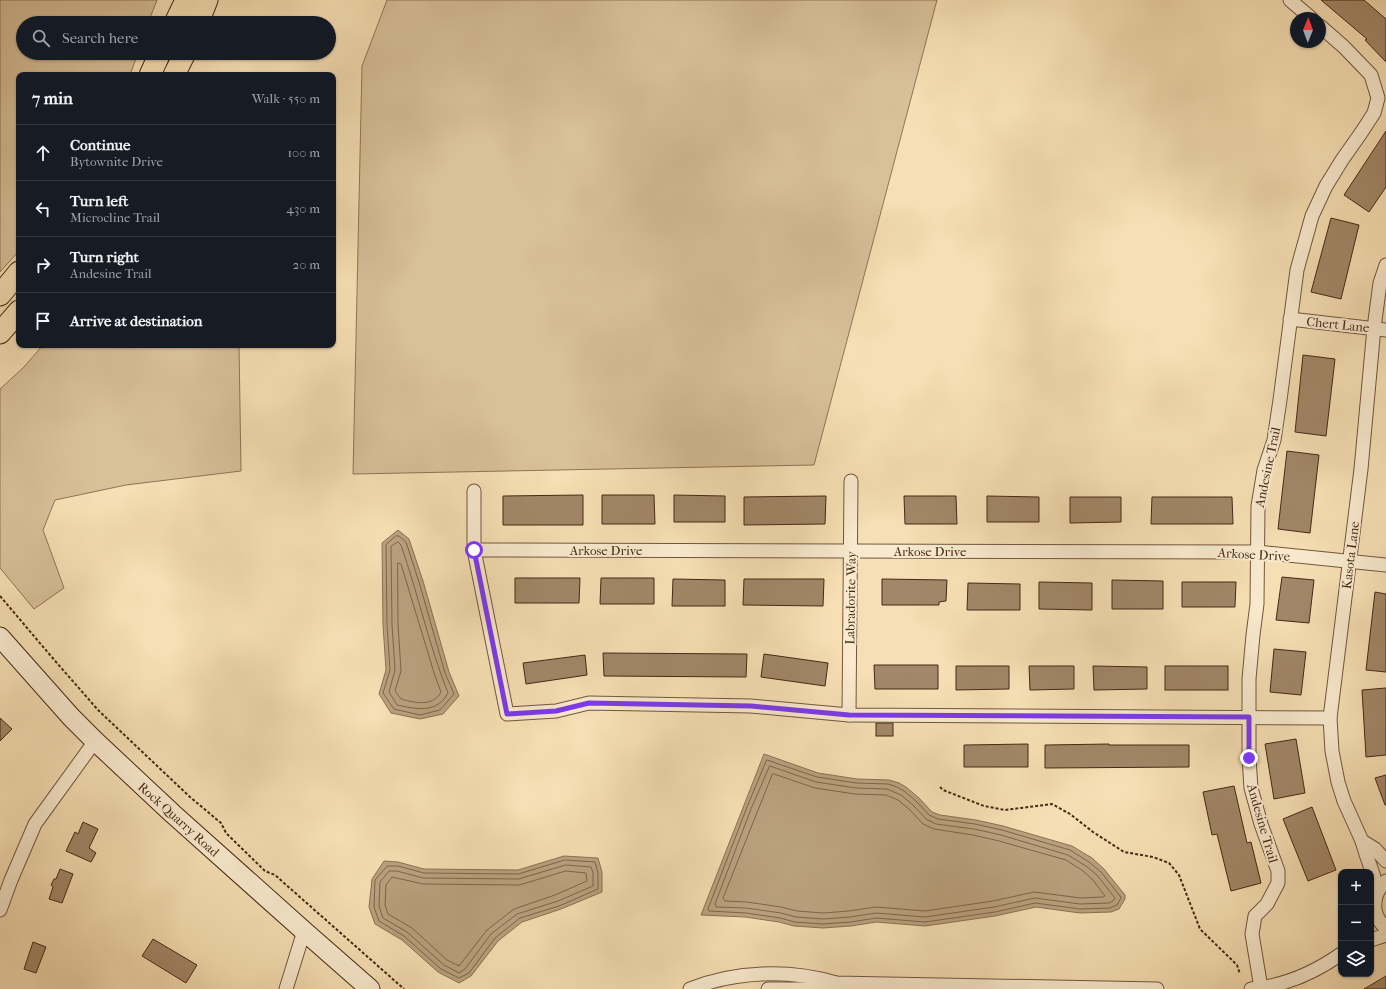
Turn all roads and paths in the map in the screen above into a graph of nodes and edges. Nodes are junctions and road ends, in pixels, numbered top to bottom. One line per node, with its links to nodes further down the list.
1 (186, 0): 5 (main road)
2 (207, 0): 6 (main road)
3 (1290, 0): 4 (street)
4 (1304, 12)
5 (178, 16)
6 (201, 16)
7 (1326, 31): 16 (street, Andesine Trail)
8 (157, 60): 10 (main road)
9 (182, 60): 11 (main road)
10 (151, 72)
11 (176, 72)
12 (1386, 265): 17 (street, Kasota Lane)
13 (16, 276): 14 (main road)
14 (0, 295)
15 (16, 314): 18 (main road)
16 (1290, 319): 17 (street, Chert Lane); 23 (street, Andesine Trail)
17 (1380, 329): 24 (street, Kasota Lane)
18 (0, 333)
19 (851, 480): 22 (street, Labradorite Way)
20 (474, 491): 21 (street)
21 (474, 550): 22 (street, Arkose Drive); 28 (street)
22 (851, 551): 23 (street, Arkose Drive); 28 (street, Labradorite Way)
23 (1257, 552): 24 (street, Arkose Drive); 29 (street, Andesine Trail)
24 (1349, 561): 25 (street, Arkose Drive); 30 (street, Kasota Lane)
25 (1386, 565)
26 (0, 596): 51 (path)
27 (0, 637): 31 (main road, Rock Quarry Road)
28 (849, 715): 29 (street)
29 (1249, 717): 30 (street); 48 (street, Andesine Trail)
30 (1330, 718): 33 (street, Kasota Lane)
31 (95, 741): 38 (street); 41 (main road, Rock Quarry Road)
32 (940, 787): 45 (path)
33 (1362, 841): 34 (street); 36 (street, Kasota Lane)
34 (1386, 861)
35 (1386, 881): 36 (street, Kasota Lane)
36 (1377, 893): 37 (street, Kasota Lane)
37 (1374, 906)
38 (0, 910)
39 (1374, 912): 40 (street, Kasota Lane)
40 (1386, 928)
41 (304, 931): 49 (street); 50 (main road, Rock Quarry Road)
42 (1386, 935): 43 (street)
43 (1374, 939)
44 (1338, 956): 48 (street)
45 (1240, 974)
46 (836, 983): 47 (street); 52 (street); 53 (street)
47 (1000, 988): 54 (street)
48 (1256, 988)
49 (286, 989)
50 (370, 989)
51 (404, 989)
52 (690, 989)
53 (768, 989)
54 (1157, 989)

